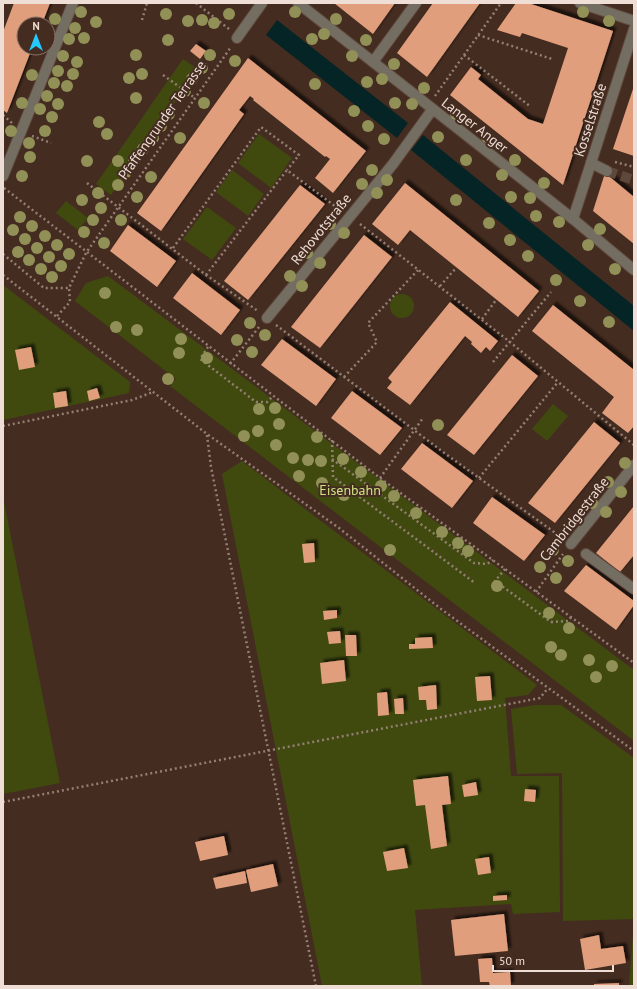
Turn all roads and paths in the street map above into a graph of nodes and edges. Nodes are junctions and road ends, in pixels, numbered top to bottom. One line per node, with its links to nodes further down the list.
1 (73, 3): 26 (street)
2 (147, 3): 9 (path)
3 (196, 3): 13 (path)
4 (262, 3): 13 (street)
5 (298, 3): 16 (street, Langer Anger)
6 (416, 3): 16 (street)
7 (501, 3): 12 (path)
8 (580, 3): 10 (street)
9 (142, 20)
10 (634, 21)
11 (634, 29): 23 (street, Kosselstraße)
12 (478, 35): 14 (path); 15 (path)
13 (237, 38): 18 (path, Pfaffengrunder Terrasse)
14 (464, 55): 19 (path); 20 (path)
15 (552, 59)
16 (373, 62): 20 (street, Langer Anger)
17 (163, 75): 18 (path)
18 (195, 98): 29 (path, Pfaffengrunder Terrasse)
19 (531, 107)
20 (430, 108): 30 (street, Rehovotstraße); 31 (street, Langer Anger)
21 (46, 140): 22 (path)
22 (51, 144)
23 (591, 164): 25 (street); 31 (street, Kosselstraße)
24 (287, 170): 30 (path); 32 (path); 39 (path)
25 (607, 171)
26 (3, 176)
27 (87, 183): 29 (path)
28 (3, 188): 33 (path)
29 (119, 207): 33 (path, Pfaffengrunder Terrasse)
30 (350, 217): 36 (path); 45 (street, Rehovotstraße)
31 (572, 219): 37 (street, Langer Anger)
32 (173, 248)
33 (86, 253): 41 (path, Pfaffengrunder Terrasse); 48 (path)
34 (3, 254): 41 (path)
35 (456, 268): 40 (path)
36 (419, 269): 40 (path); 51 (path)
37 (634, 270)
38 (3, 275): 44 (path)
39 (206, 275)
40 (440, 286): 46 (path)
41 (69, 288): 44 (path, Pfaffengrunder Terrasse)
42 (551, 292): 47 (path)
43 (496, 300): 46 (path)
44 (57, 316): 53 (path)
45 (267, 318): 50 (path)
46 (482, 319): 47 (path)
47 (510, 342): 49 (path); 52 (path)
48 (208, 347): 50 (path); 54 (path)
49 (493, 362)
50 (230, 364): 54 (path)
51 (344, 377)
52 (558, 382): 60 (path); 64 (path)
53 (153, 392): 56 (path); 58 (path)
54 (274, 396): 59 (path)
55 (423, 418): 57 (path)
56 (3, 426)
57 (414, 429): 63 (path); 64 (path)
58 (207, 434): 74 (path); 75 (path)
59 (332, 440): 61 (path); 63 (path)
60 (634, 445)
61 (332, 458): 67 (path); 69 (path)
62 (634, 465): 65 (street, Cambridgestraße)
63 (380, 478): 67 (path)
64 (479, 478): 65 (path)
65 (571, 544): 71 (path, Cambridgestraße)
66 (589, 556): 70 (street)
67 (493, 560): 68 (path)
68 (505, 569): 71 (path); 72 (path)
69 (475, 584)
70 (634, 589)
71 (536, 592): 72 (path)
72 (572, 617): 73 (path)
73 (634, 663)
74 (548, 688): 75 (path); 76 (path)
75 (269, 749): 77 (path); 78 (path)
76 (634, 751)
77 (3, 802)
78 (316, 986)

